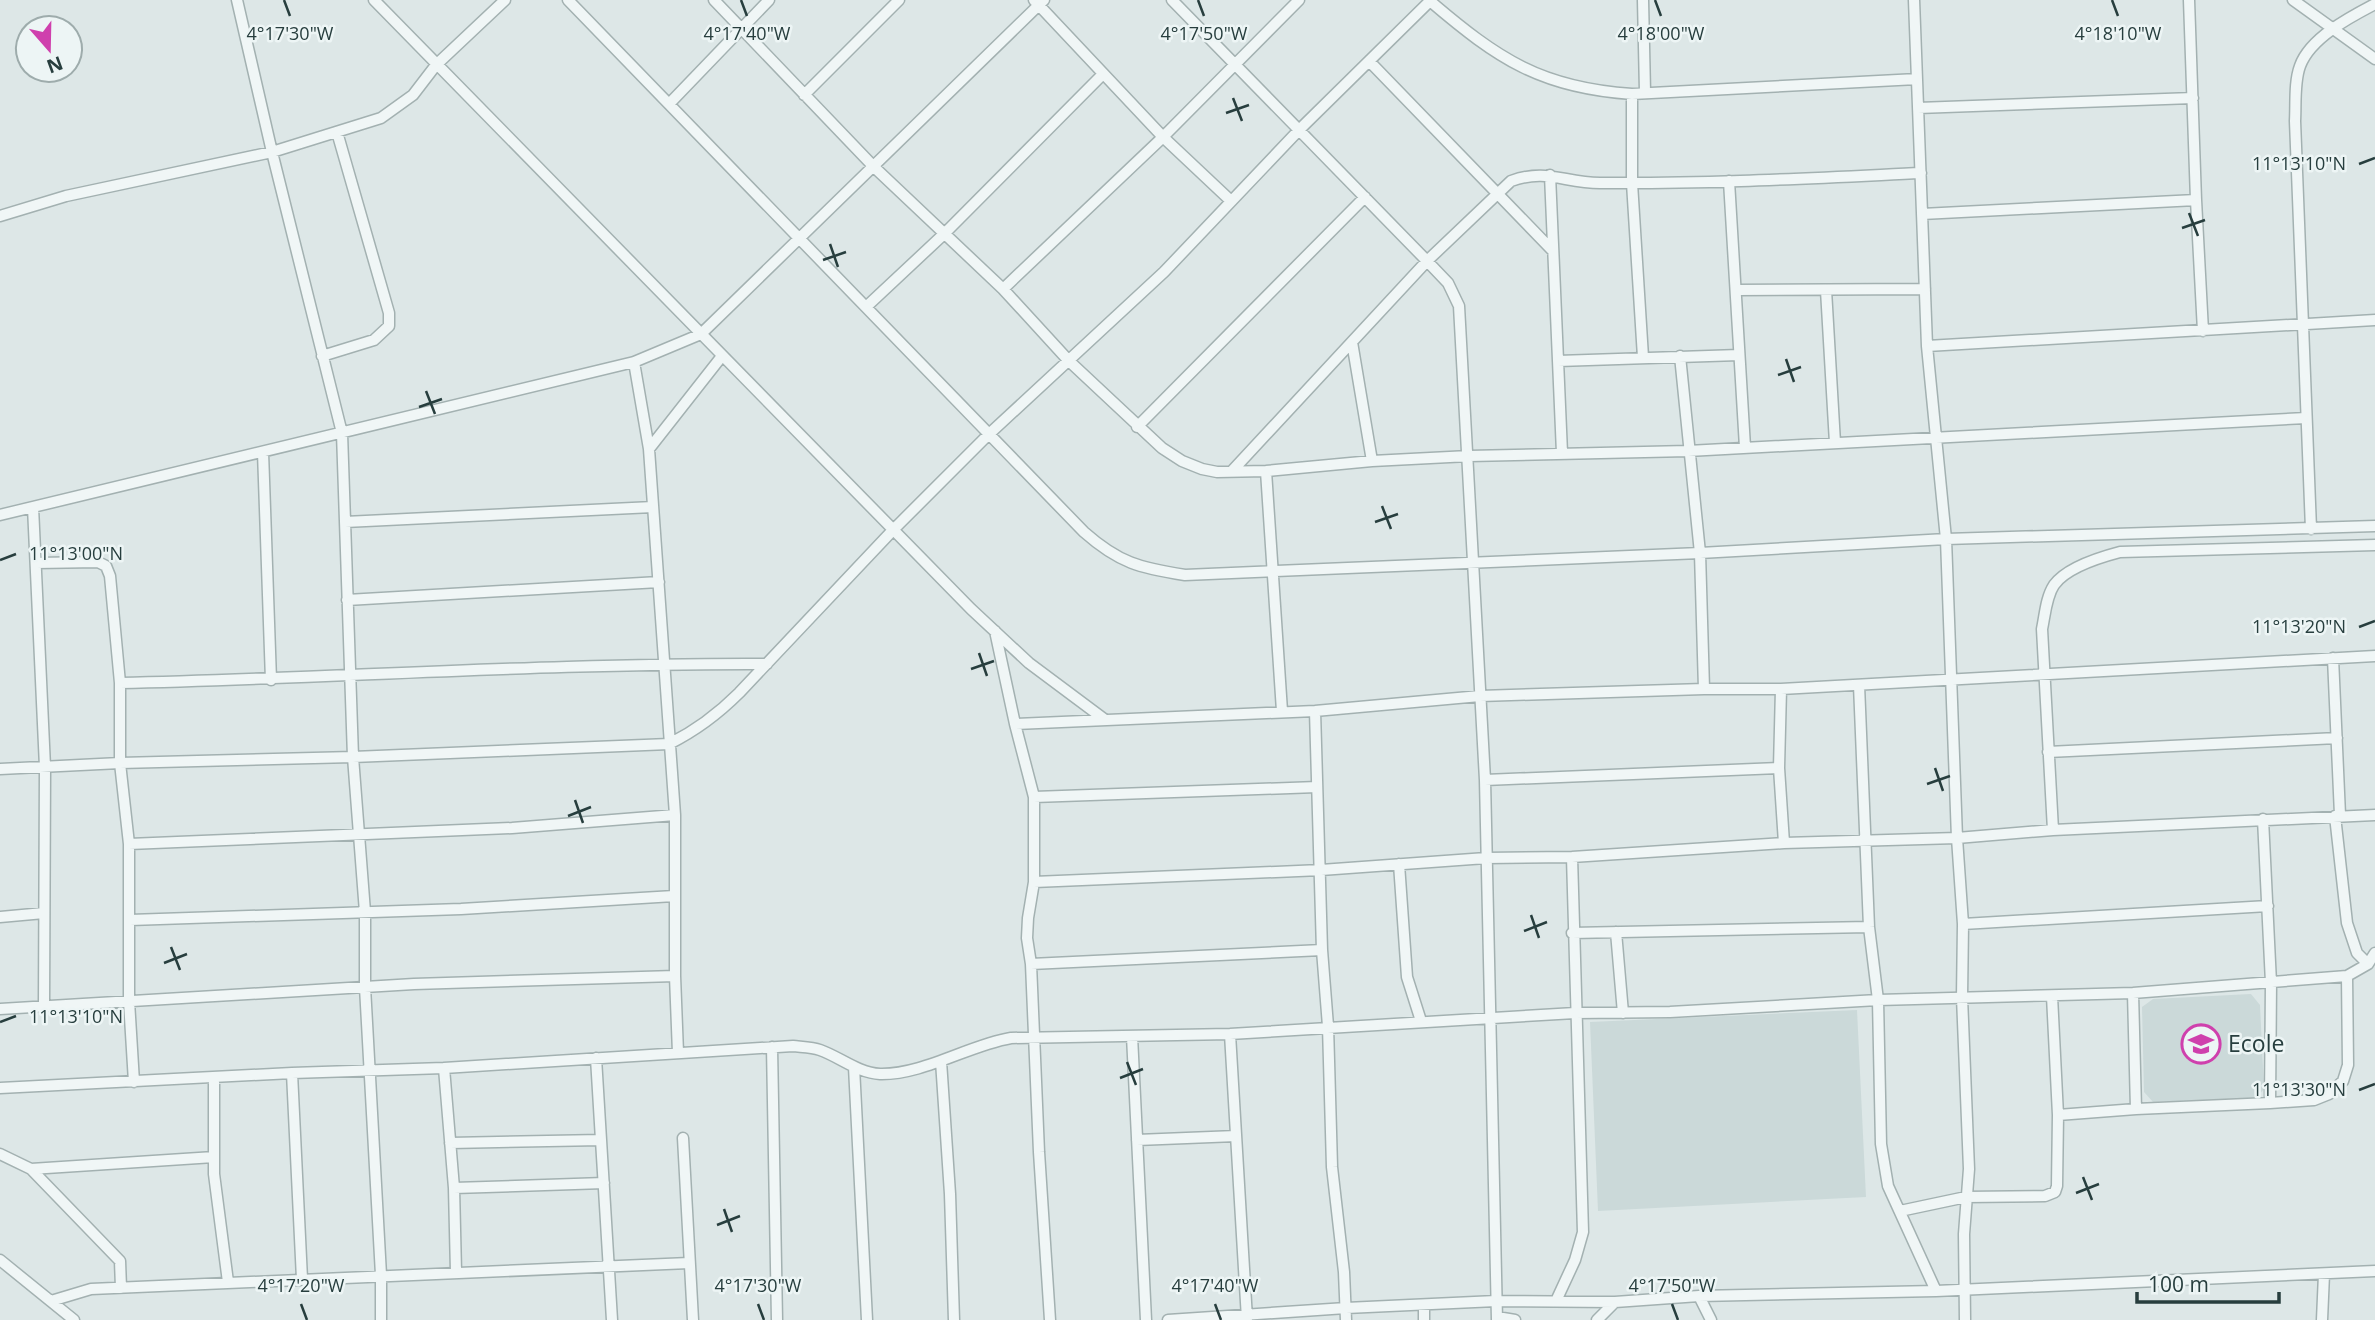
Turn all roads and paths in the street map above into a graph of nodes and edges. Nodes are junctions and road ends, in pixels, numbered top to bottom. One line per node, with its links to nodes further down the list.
1 (237, 0): 34 (street)
2 (374, 0): 21 (street)
3 (505, 0): 21 (street)
4 (568, 0): 29 (street)
5 (715, 0): 17 (street)
6 (769, 0): 17 (street)
7 (899, 0): 27 (street)
8 (1299, 0): 22 (street)
9 (1643, 0): 25 (street)
10 (1914, 0): 24 (street)
11 (2189, 0): 28 (street)
12 (2293, 0): 18 (street)
13 (1430, 1): 20 (street); 26 (street)
14 (1039, 2): 23 (street); 35 (street)
15 (1178, 2): 22 (street)
16 (2375, 4): 18 (street)
17 (740, 28): 27 (street); 29 (street)
18 (2332, 28): 19 (street); 56 (street)
19 (2375, 59)
20 (1369, 61): 31 (street); 40 (street)
21 (436, 65): 32 (street); 58 (street)
22 (1235, 65): 31 (street); 33 (street)
23 (1103, 74): 33 (street); 46 (street)
24 (1917, 79): 25 (street); 30 (street)
25 (1645, 92): 26 (street)
26 (1632, 94): 39 (street)
27 (804, 95): 35 (street)
28 (2193, 98): 30 (street); 42 (street)
29 (669, 104): 47 (street)
30 (1918, 108): 36 (street)
31 (1299, 131): 41 (street); 43 (street)
32 (337, 132): 34 (street); 62 (street)
33 (1163, 137): 43 (street); 50 (street)
34 (272, 152): 45 (street); 62 (street)
35 (874, 167): 46 (street); 47 (street)
36 (1921, 173): 38 (street); 44 (street)
37 (1550, 175): 39 (street); 40 (street); 48 (street)
38 (1730, 181): 39 (street); 52 (street)
39 (1632, 183): 65 (street)
40 (1496, 193): 48 (street); 49 (street)
41 (1364, 197): 49 (street); 70 (street)
42 (2196, 200): 44 (street); 57 (street)
43 (1231, 201): 66 (street)
44 (1922, 214): 51 (street)
45 (0, 216)
46 (944, 234): 50 (street); 54 (street)
47 (799, 238): 54 (street); 58 (street)
48 (1553, 251): 67 (street)
49 (1427, 261): 59 (street); 80 (street)
50 (1003, 289): 66 (street)
51 (1925, 289): 53 (street); 60 (street)
52 (1737, 290): 53 (street); 61 (street)
53 (1826, 290): 74 (street)
54 (866, 307): 72 (street)
55 (2375, 320): 56 (street)
56 (2302, 324): 57 (street); 69 (street)
57 (2203, 331): 60 (street)
58 (701, 334): 63 (street); 68 (street)
59 (1352, 342): 81 (street); 82 (street)
60 (1927, 346): 73 (street)
61 (1739, 355): 64 (street); 75 (street)
62 (323, 356): 71 (street)
63 (722, 356): 76 (street); 90 (street)
64 (1680, 356): 65 (street); 77 (street)
65 (1643, 357): 67 (street)
66 (1069, 361): 70 (street); 72 (street)
67 (1558, 361): 79 (street)
68 (634, 362): 71 (street); 76 (street)
69 (2306, 418): 73 (street); 89 (street)
70 (1137, 427): 82 (street)
71 (342, 433): 78 (street); 87 (street)
72 (988, 435): 90 (street); 96 (street)
73 (1936, 437): 74 (street); 91 (street)
74 (1835, 443): 75 (street)
75 (1745, 447): 77 (street)
76 (649, 449): 85 (street)
77 (1688, 451): 79 (street); 93 (street)
78 (263, 452): 84 (street); 107 (street)
79 (1562, 453): 80 (street)
80 (1469, 456): 81 (street); 94 (street)
81 (1372, 461): 83 (street)
82 (1232, 471): 83 (street)
83 (1266, 471): 96 (street)
84 (33, 507): 86 (street); 95 (street)
85 (653, 507): 87 (street); 97 (street)
86 (0, 515)
87 (345, 522): 98 (street)
88 (2375, 526): 89 (street)
89 (2311, 529): 91 (street)
90 (893, 530): 99 (street); 103 (street)
91 (1945, 539): 93 (street); 106 (street)
92 (2375, 545): 104 (street)
93 (1700, 552): 94 (street); 110 (street)
94 (1475, 562): 96 (street); 112 (street)
95 (36, 563): 108 (street); 122 (street)
96 (1273, 571): 114 (street)
97 (659, 582): 98 (street); 102 (street)
98 (348, 600): 105 (street)
99 (995, 631): 115 (street); 116 (street)
100 (2375, 656): 101 (street)
101 (2333, 658): 104 (street); 117 (street)
102 (665, 664): 103 (street); 105 (street); 118 (street)
103 (767, 664): 118 (street)
104 (2043, 674): 106 (street); 119 (street)
105 (350, 676): 107 (street); 120 (street)
106 (1951, 679): 109 (street); 134 (street)
107 (271, 680): 108 (street)
108 (120, 683): 121 (street)
109 (1859, 685): 111 (street); 135 (street)
110 (1703, 689): 111 (street); 112 (street)
111 (1781, 689): 123 (street)
112 (1480, 696): 113 (street); 125 (street)
113 (1315, 710): 114 (street); 126 (street)
114 (1282, 711): 115 (street)
115 (1104, 719): 116 (street)
116 (1015, 724): 127 (street)
117 (2337, 738): 119 (street); 130 (street)
118 (669, 744): 120 (street); 128 (street)
119 (2048, 752): 132 (street)
120 (353, 757): 121 (street); 133 (street)
121 (120, 763): 122 (street); 137 (street)
122 (45, 767): 124 (street); 146 (street)
123 (1779, 768): 125 (street); 136 (street)
124 (0, 769)
125 (1485, 780): 139 (street)
126 (1317, 787): 127 (street); 141 (street)
127 (1034, 797): 142 (street)
128 (675, 815): 133 (street); 143 (street)
129 (2375, 815): 130 (street)
130 (2337, 816): 131 (street); 154 (street)
131 (2263, 819): 132 (street); 144 (street)
132 (2053, 830): 134 (street)
133 (358, 834): 137 (street); 145 (street)
134 (1957, 838): 135 (street); 149 (street)
135 (1865, 840): 136 (street); 150 (street)
136 (1783, 843): 138 (street)
137 (129, 844): 148 (street)
138 (1572, 857): 139 (street); 152 (street)
139 (1486, 858): 140 (street); 169 (street)
140 (1399, 864): 141 (street); 170 (street)
141 (1321, 870): 142 (street); 153 (street)
142 (1034, 882): 155 (street)
143 (674, 896): 145 (street); 156 (street)
144 (2268, 906): 149 (street); 158 (street)
145 (365, 912): 148 (street); 159 (street)
146 (44, 913): 147 (street); 165 (street)
147 (0, 917)
148 (130, 920): 164 (street)
149 (1963, 924): 162 (street)
150 (1869, 927): 151 (street); 163 (street)
151 (1616, 932): 152 (street); 168 (street)
152 (1572, 933): 167 (street)
153 (1322, 950): 155 (street); 171 (street)
154 (2373, 959): 157 (street)
155 (1031, 964): 174 (street)
156 (675, 976): 159 (street); 176 (street)
157 (2347, 976): 158 (street); 186 (street)
158 (2271, 983): 160 (street); 186 (street)
159 (365, 987): 164 (street); 181 (street)
160 (2133, 993): 161 (street); 187 (street)
161 (2052, 996): 162 (street); 188 (street)
162 (1962, 997): 163 (street); 199 (street)
163 (1878, 1000): 168 (street); 200 (street)
164 (129, 1002): 165 (street); 184 (street)
165 (44, 1006): 166 (street)
166 (0, 1009)
167 (1575, 1013): 168 (street); 169 (street); 216 (street)
168 (1623, 1013)
169 (1490, 1017): 170 (street); 215 (street)
170 (1420, 1021): 171 (street)
171 (1328, 1026): 172 (street); 219 (street)
172 (1230, 1034): 173 (street); 189 (street)
173 (1132, 1035): 174 (street); 192 (street)
174 (1035, 1037): 178 (street); 230 (street)
175 (772, 1047): 176 (street); 179 (street); 227 (street)
176 (678, 1053): 177 (street)
177 (596, 1058): 180 (street); 191 (street)
178 (941, 1061): 179 (street); 229 (street)
179 (854, 1067): 228 (street)
180 (444, 1068): 181 (street); 193 (street)
181 (369, 1070): 182 (street); 207 (street)
182 (292, 1073): 183 (street); 208 (street)
183 (214, 1077): 184 (street); 195 (street)
184 (134, 1082): 185 (street)
185 (0, 1088)
186 (2270, 1103): 187 (street)
187 (2137, 1109): 188 (street)
188 (2058, 1115): 199 (street)
189 (1236, 1136): 192 (street); 220 (street)
190 (682, 1138): 202 (street)
191 (601, 1140): 193 (street); 197 (street)
192 (1137, 1140): 231 (street)
193 (450, 1143): 198 (street)
194 (0, 1154): 196 (street)
195 (214, 1157): 196 (street); 209 (street)
196 (31, 1169): 210 (street)
197 (604, 1183): 198 (street); 203 (street)
198 (454, 1188): 205 (street)
199 (1966, 1197): 200 (street); 211 (street)
200 (1900, 1212): 212 (street)
201 (0, 1260): 214 (street)
202 (689, 1263): 203 (street); 226 (street)
203 (609, 1265): 205 (street); 225 (street)
204 (2375, 1271): 206 (street)
205 (456, 1272): 207 (street)
206 (2324, 1274): 211 (street); 238 (street)
207 (381, 1275): 208 (street); 224 (street)
208 (302, 1279): 209 (street)
209 (228, 1282): 210 (street)
210 (121, 1288): 214 (street)
211 (1964, 1289): 212 (street); 222 (street)
212 (1936, 1291): 213 (street)
213 (1699, 1296): 217 (street); 237 (street)
214 (51, 1301): 223 (street)
215 (1496, 1301): 216 (street); 218 (street); 221 (street)
216 (1556, 1301): 217 (street)
217 (1615, 1301): 236 (street)
218 (1424, 1305): 219 (street); 234 (street)
219 (1346, 1308): 220 (street); 233 (street)
220 (1247, 1317): 232 (street)
221 (1497, 1318): 235 (street)
222 (1962, 1318)
223 (74, 1320)
224 (381, 1320)
225 (612, 1320)
226 (693, 1320)
227 (777, 1320)
228 (867, 1320)
229 (954, 1320)
230 (1050, 1320)
231 (1146, 1320)
232 (1168, 1320)
233 (1346, 1320)
234 (1424, 1320)
235 (1515, 1320)
236 (1597, 1320)
237 (1711, 1320)
238 (2322, 1320)

